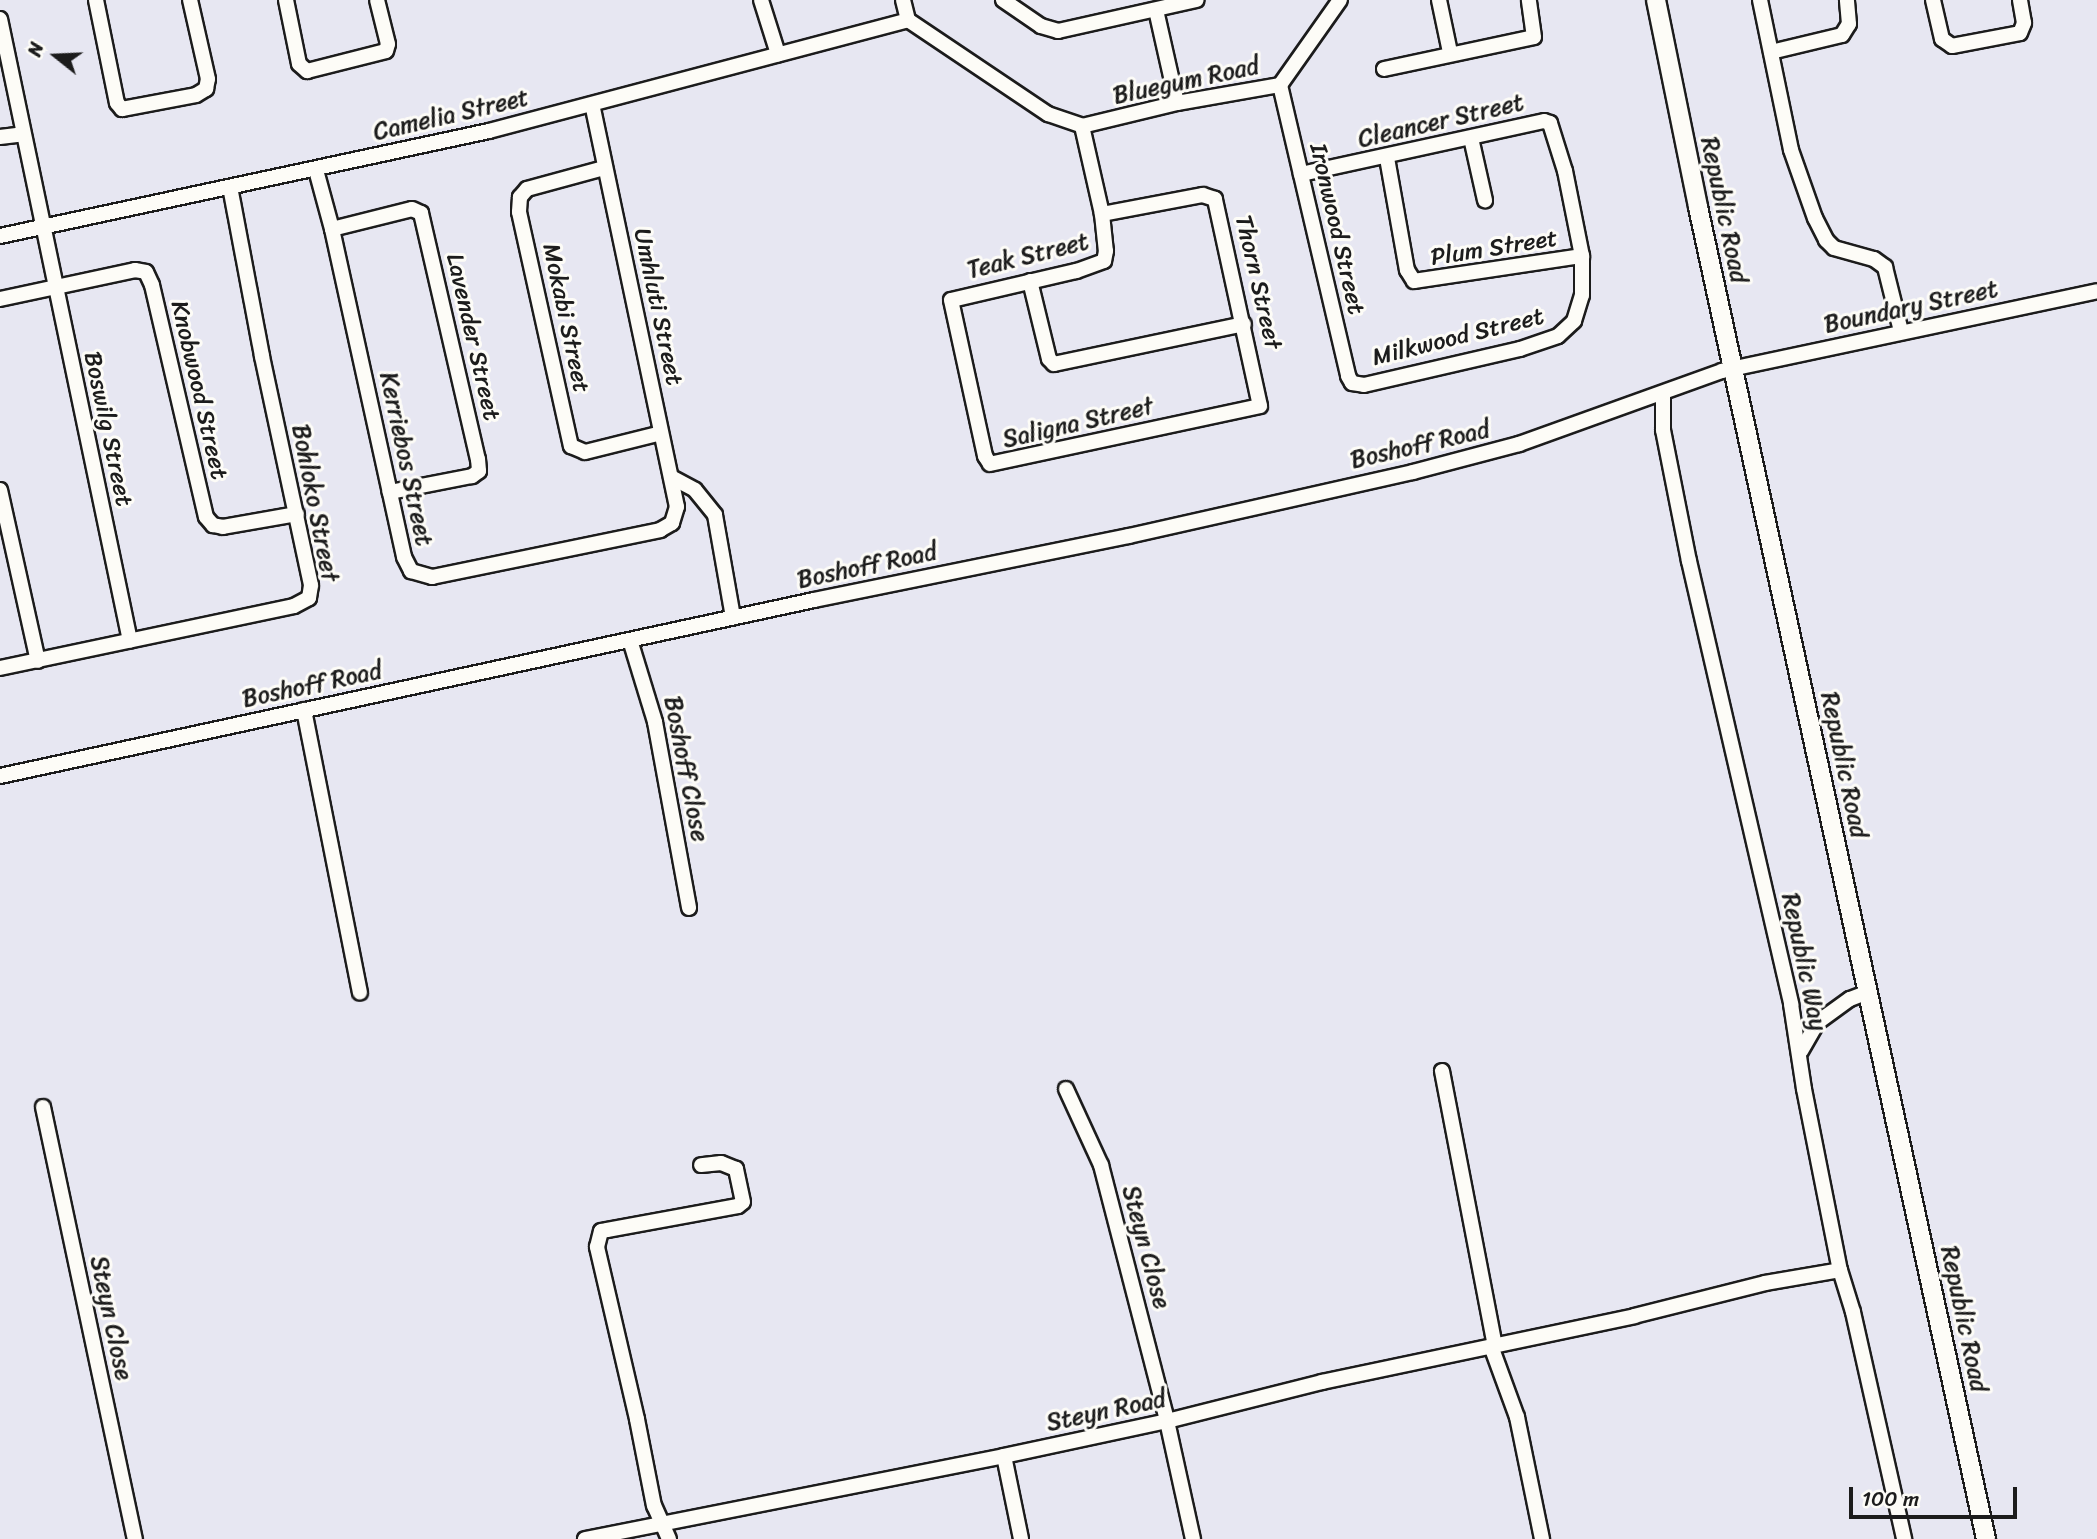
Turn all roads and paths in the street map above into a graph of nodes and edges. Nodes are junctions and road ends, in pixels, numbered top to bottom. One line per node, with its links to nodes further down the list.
1 (96, 0): 2 (street)
2 (190, 0)
3 (286, 0): 4 (street)
4 (377, 0)
5 (761, 0): 22 (street)
6 (903, 0): 19 (street)
7 (1003, 0): 17 (street)
8 (1197, 0): 17 (street)
9 (1339, 0): 24 (street, Bluegum Road)
10 (1439, 0): 20 (street)
11 (1529, 0): 20 (street)
12 (1656, 0): 50 (street, Republic Road)
13 (1760, 0): 21 (street)
14 (1847, 0): 21 (street)
15 (1933, 0): 16 (street)
16 (2020, 0)
17 (1156, 10): 25 (street)
18 (0, 19): 29 (street, Boswilg Street)
19 (908, 20): 22 (street, Camelia Street); 28 (street)
20 (1450, 52): 23 (street)
21 (1771, 52): 49 (street)
22 (778, 54): 26 (street, Camelia Street)
23 (1384, 69)
24 (1280, 85): 25 (street, Bluegum Road); 35 (street, Ironwood Street)
25 (1177, 103): 28 (street, Bluegum Road)
26 (592, 105): 33 (street, Umhluti Street); 34 (street, Camelia Street)
27 (1548, 122): 31 (street, Cleancer Street); 42 (street, Milkwood Street)
28 (1082, 126): 38 (street, Teak Street)
29 (23, 134): 30 (street); 39 (street, Boswilg Street)
30 (0, 137)
31 (1471, 138): 32 (street, Cleancer Street); 37 (street)
32 (1387, 158): 35 (street, Cleancer Street); 42 (street, Plum Street)
33 (604, 168): 54 (street, Umhluti Street); 54 (street, Mokabi Street)
34 (316, 170): 36 (street, Camelia Street); 40 (street, Kerriebos Street)
35 (1301, 174): 51 (street, Ironwood Street)
36 (230, 187): 39 (street, Camelia Street); 58 (street, Bohloko Street)
37 (1485, 200)
38 (1101, 214): 43 (street, Teak Street); 48 (street, Thorn Street)
39 (43, 226): 41 (street, Camelia Street); 44 (street, Boswilg Street)
40 (332, 229): 57 (street, Kerriebos Street); 57 (street, Lavender Street)
41 (0, 236)
42 (1582, 256): 51 (street, Milkwood Street)
43 (1030, 281): 47 (street, Teak Street); 48 (street)
44 (54, 287): 46 (street); 58 (street, Knobwood Street); 62 (street, Boswilg Street)
45 (2097, 291): 49 (street, Boundary Street)
46 (0, 299)
47 (951, 300): 53 (street, Saligna Street)
48 (1244, 324): 53 (street, Thorn Street)
49 (1901, 331): 50 (street, Boundary Street)
50 (1734, 368): 52 (street, Boshoff Road); 68 (street, Republic Road)
51 (1352, 383)
52 (1663, 393): 60 (street, Boshoff Road); 70 (street, Republic Way)
53 (1260, 407)
54 (661, 432): 55 (street, Umhluti Street)
55 (671, 477): 59 (street, Umhluti Street); 60 (street)
56 (0, 490): 63 (street)
57 (390, 492): 59 (street, Kerriebos Street)
58 (297, 514): 62 (street, Bohloko Street)
59 (675, 519)
60 (733, 617): 61 (street, Boshoff Road)
61 (630, 639): 65 (street, Boshoff Road); 67 (street, Boshoff Close)
62 (130, 641): 63 (street, Bohloko Street)
63 (38, 661): 64 (street, Bohloko Street)
64 (0, 668)
65 (304, 710): 66 (street, Boshoff Road); 69 (street)
66 (0, 776)
67 (689, 908)
68 (1868, 992): 70 (street); 87 (street, Republic Road)
69 (360, 993)
70 (1800, 1053): 75 (street, Republic Way)
71 (1442, 1071): 76 (street)
72 (1066, 1089): 77 (street, Steyn Close)
73 (43, 1107): 80 (street, Steyn Close)
74 (701, 1165): 79 (street)
75 (1840, 1270): 76 (street, Steyn Road); 86 (street, Republic Way)
76 (1493, 1346): 77 (street, Steyn Road); 85 (street)
77 (1167, 1421): 78 (street, Steyn Road); 84 (street, Steyn Close)
78 (1004, 1456): 79 (street, Steyn Road); 83 (street)
79 (663, 1522): 81 (street, Steyn Road); 82 (street)
80 (135, 1539)
81 (586, 1539)
82 (669, 1539)
83 (1021, 1539)
84 (1193, 1539)
85 (1542, 1539)
86 (1904, 1539)
87 (1986, 1539)

